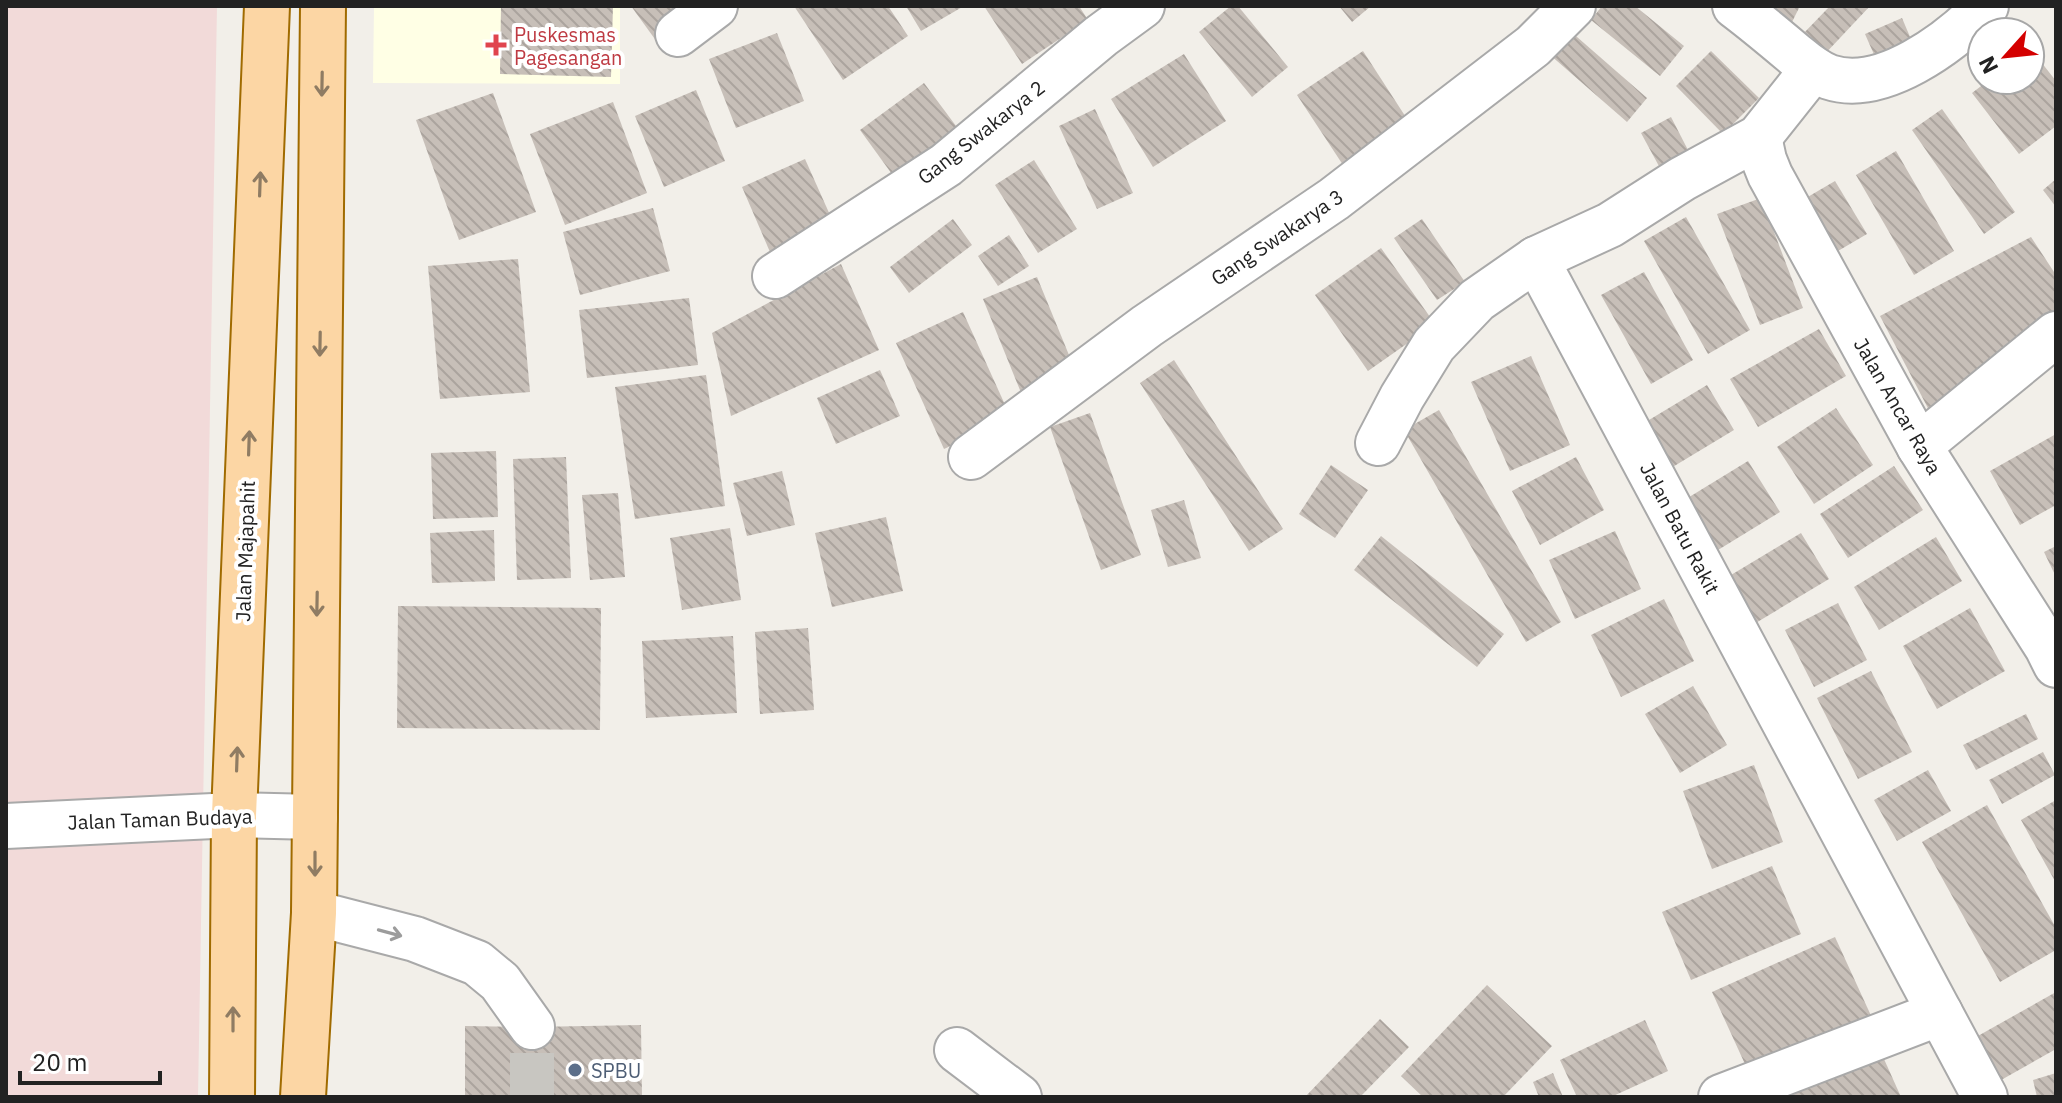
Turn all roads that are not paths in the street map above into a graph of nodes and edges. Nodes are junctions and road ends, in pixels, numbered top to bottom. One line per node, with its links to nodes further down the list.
1 (267, 6): 18 (main road, Jalan Majapahit, one-way to 1)
2 (323, 6): 19 (main road, one-way to 19)
3 (715, 6): 8 (street)
4 (1142, 6): 12 (street, Gang Swakarya 2)
5 (1573, 6): 16 (street, Gang Swakarya 3)
6 (1735, 6): 9 (street)
7 (1986, 6): 9 (street)
8 (678, 34)
9 (1813, 69): 10 (street)
10 (1759, 137): 11 (street); 15 (street, Jalan Ancar Raya)
11 (1536, 259): 14 (street); 22 (street, Jalan Batu Rakit)
12 (775, 276)
13 (2056, 334): 15 (street)
14 (1378, 443)
15 (1919, 446): 17 (street, Jalan Ancar Raya)
16 (971, 457)
17 (2053, 651)
18 (234, 815): 19 (street, Jalan Taman Budaya); 20 (street, Jalan Taman Budaya); 25 (main road, Jalan Majapahit, one-way to 18)
19 (315, 817): 21 (main road, one-way to 21)
20 (6, 826)
21 (314, 913): 23 (street, one-way to 23); 26 (main road)
22 (1940, 1013): 28 (street); 29 (street, Jalan Batu Rakit)
23 (532, 1027)
24 (957, 1050): 27 (street)
25 (232, 1097)
26 (303, 1097)
27 (1019, 1097)
28 (1721, 1097)
29 (1985, 1097)

